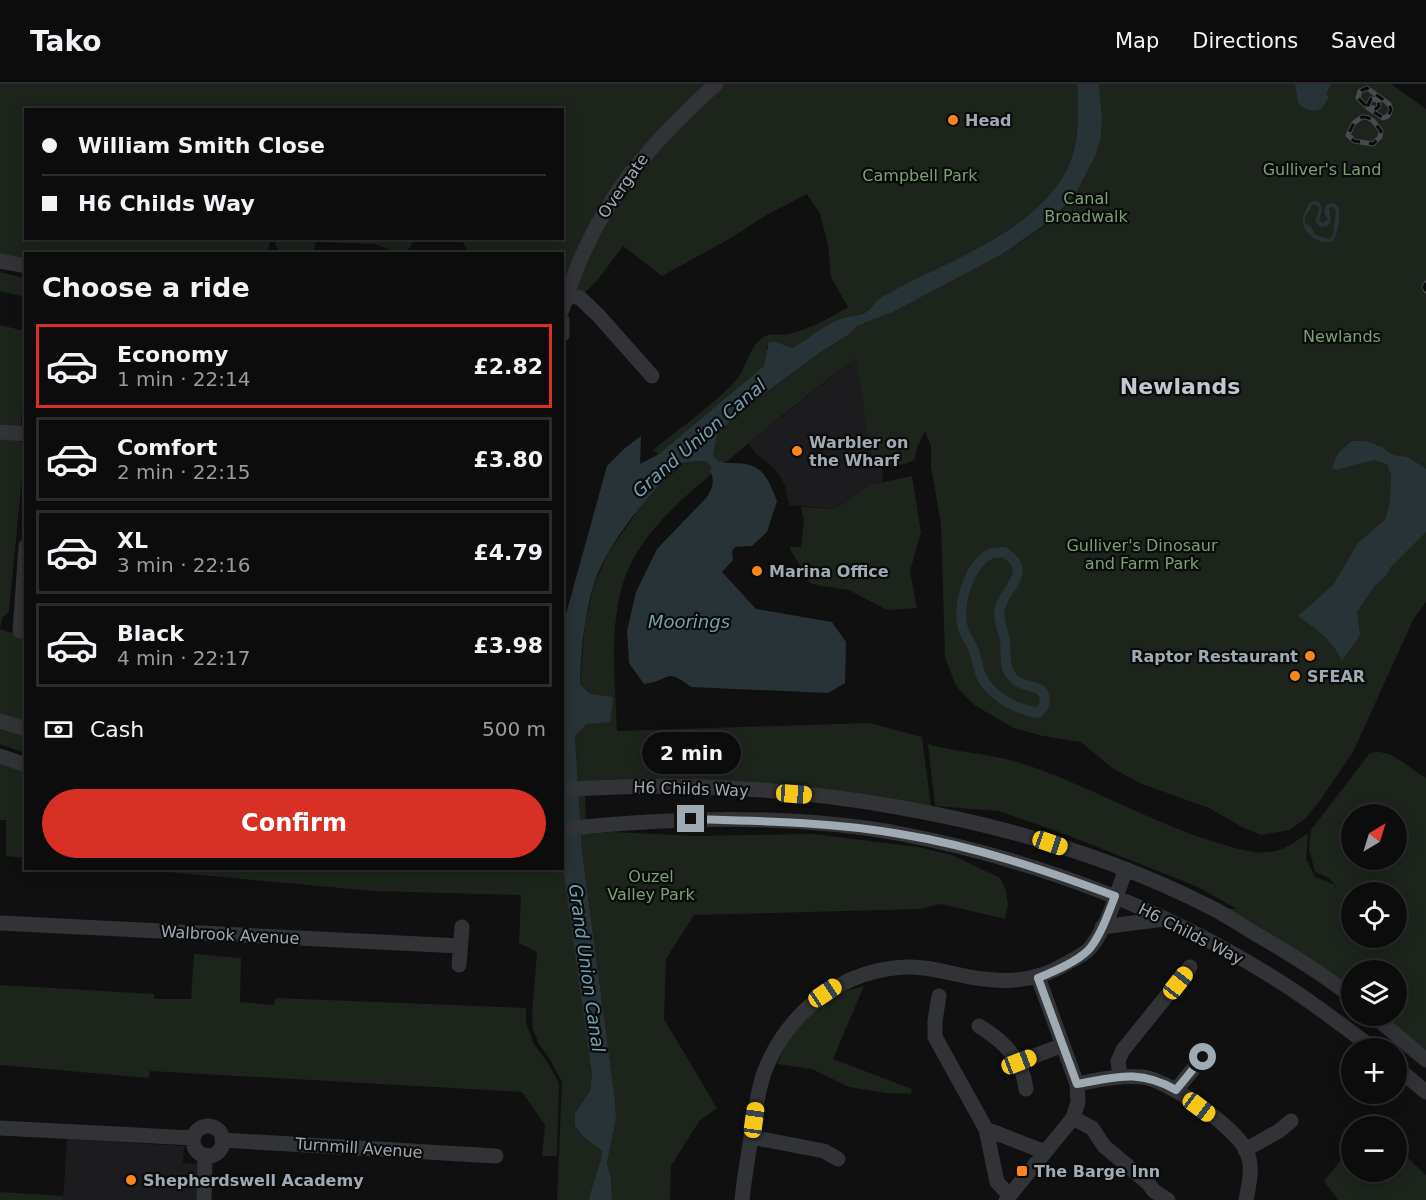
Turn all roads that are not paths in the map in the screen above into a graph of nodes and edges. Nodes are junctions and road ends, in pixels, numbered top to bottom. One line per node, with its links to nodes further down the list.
1 (716, 84): 4 (street, Overgate)
2 (0, 261): 3 (street)
3 (24, 266)
4 (567, 294): 5 (street, Overgate); 6 (street)
5 (564, 304)
6 (652, 376)
7 (0, 432): 8 (street)
8 (24, 434)
9 (24, 574): 10 (street)
10 (20, 631)
11 (0, 721): 12 (street)
12 (24, 728)
13 (0, 756): 14 (street)
14 (24, 764)
15 (564, 790): 17 (street, H6 Childs Way)
16 (564, 829): 18 (street, H6 Childs Way)
17 (1126, 869): 18 (street); 27 (street, H6 Childs Way)
18 (1115, 896): 19 (street, H6 Childs Way); 22 (street)
19 (1164, 919): 22 (street); 31 (street, H6 Childs Way)
20 (0, 923): 23 (street, Walbrook Avenue)
21 (462, 927): 23 (street)
22 (1102, 927): 26 (street)
23 (460, 946): 24 (street)
24 (459, 965)
25 (1190, 968): 36 (street)
26 (1038, 978): 32 (street); 46 (street)
27 (1341, 989)
28 (939, 996): 45 (street)
29 (979, 1026): 35 (street)
30 (1386, 1026): 34 (street)
31 (1359, 1038)
32 (1063, 1045): 35 (street); 38 (street)
33 (1203, 1057): 40 (street)
34 (1426, 1060)
35 (1019, 1062): 39 (street)
36 (1120, 1076): 38 (street); 40 (street)
37 (1407, 1076): 41 (street)
38 (1077, 1084): 42 (street)
39 (1026, 1089)
40 (1176, 1090): 49 (street)
41 (1426, 1092)
42 (1073, 1118): 50 (street); 57 (street)
43 (1291, 1121): 49 (street)
44 (0, 1128): 47 (street)
45 (986, 1129): 50 (street); 54 (street)
46 (751, 1137): 53 (street); 56 (street)
47 (193, 1138): 48 (street); 51 (street)
48 (222, 1140): 51 (street); 52 (street, Turnmill Avenue)
49 (1245, 1150): 58 (street)
50 (1045, 1152): 54 (street)
51 (206, 1155): 55 (street)
52 (496, 1156)
53 (838, 1159)
54 (1008, 1198)
55 (204, 1200)
56 (741, 1200)
57 (1168, 1200)
58 (1246, 1200)

